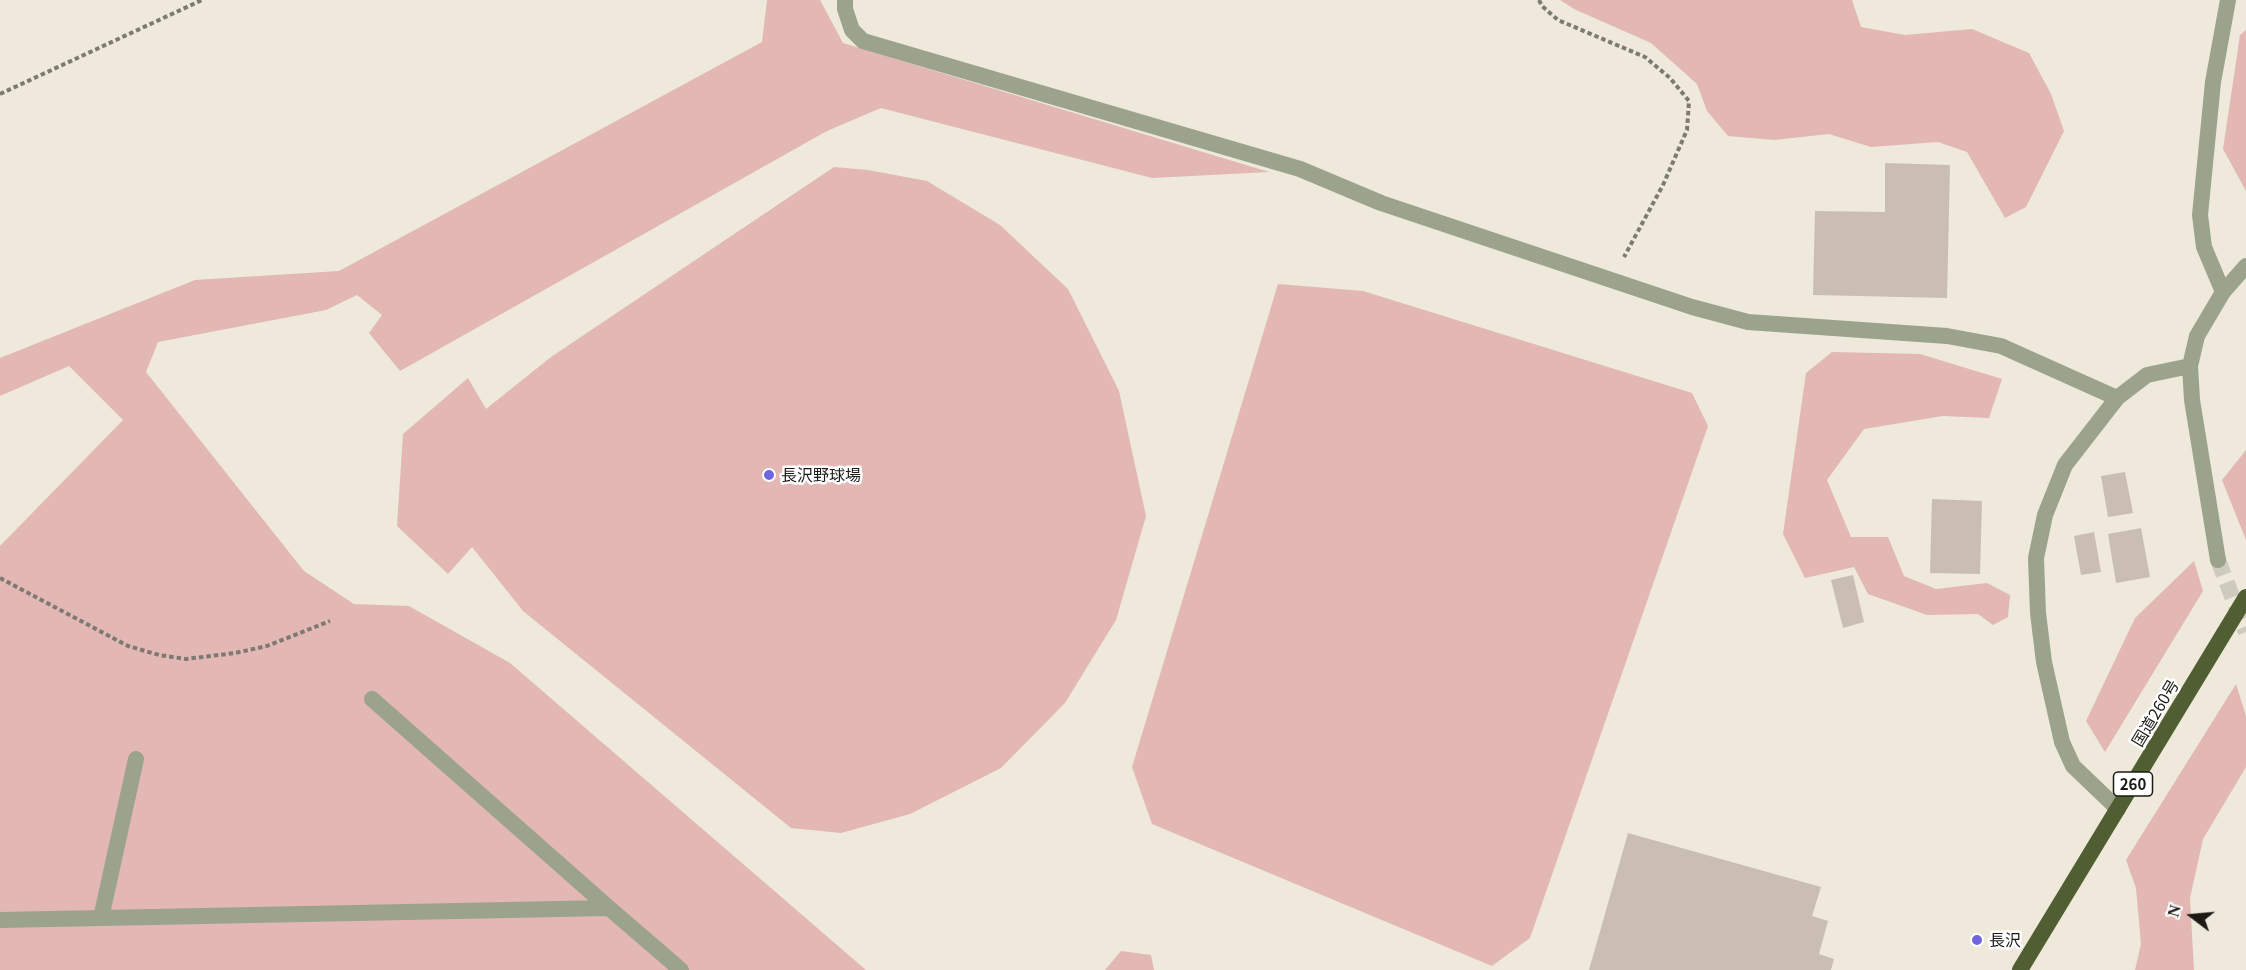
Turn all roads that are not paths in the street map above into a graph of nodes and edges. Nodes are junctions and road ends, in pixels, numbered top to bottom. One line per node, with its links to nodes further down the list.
1 (844, 0): 6 (street)
2 (2228, 0): 4 (street)
3 (2246, 266): 4 (street)
4 (2223, 292): 5 (street)
5 (2190, 366): 6 (street); 7 (street)
6 (2116, 398): 11 (street)
7 (2218, 560)
8 (2246, 597): 11 (highway, 国道260号 / 260)
9 (372, 699): 12 (street)
10 (136, 759): 13 (street)
11 (2118, 809): 16 (highway, 国道260号 / 260)
12 (609, 908): 13 (street); 15 (street)
13 (101, 918): 14 (street)
14 (0, 920)
15 (681, 970)
16 (2020, 970)

